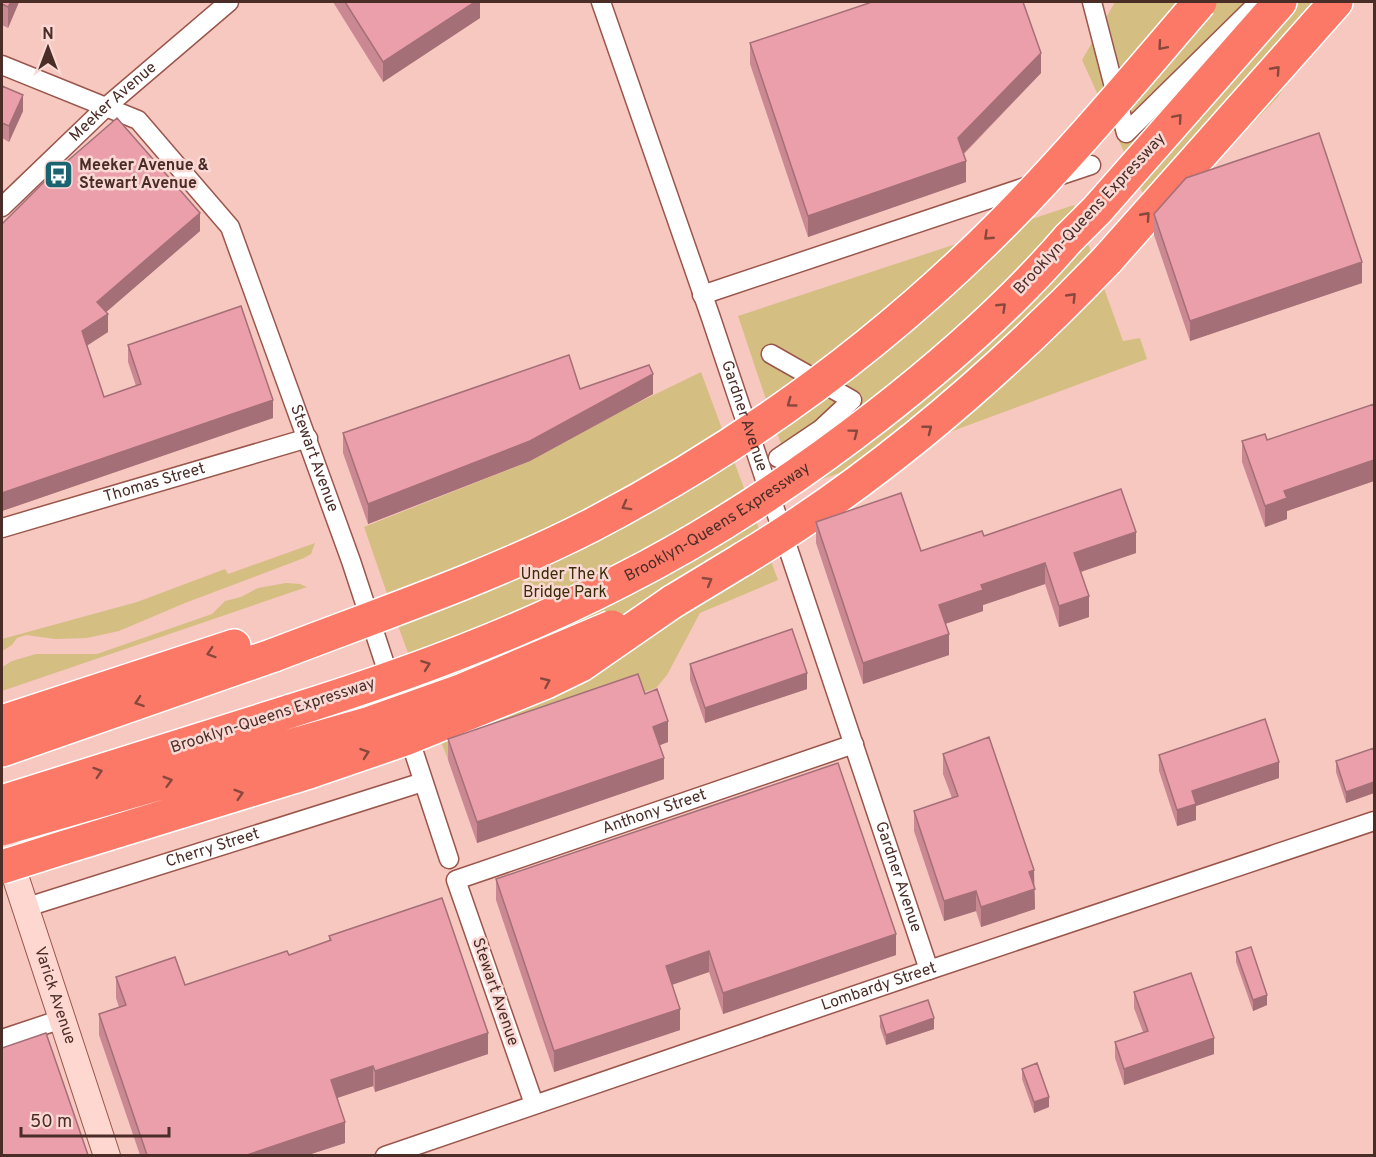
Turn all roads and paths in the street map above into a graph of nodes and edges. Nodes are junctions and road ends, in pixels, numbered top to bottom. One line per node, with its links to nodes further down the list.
1 (229, 2): 9 (street, Meeker Avenue)
2 (601, 2): 12 (street, Gardner Avenue)
3 (1092, 2): 5 (street)
4 (1200, 2): 19 (highway, one-way to 19, bridge)
5 (1260, 2)
6 (1280, 2): 24 (highway, Brooklyn-Queens Expressway, one-way to 6, bridge)
7 (1336, 2): 21 (highway, one-way to 7, bridge)
8 (2, 65): 9 (street, Stewart Avenue)
9 (105, 107): 11 (street, Meeker Avenue); 14 (street, Stewart Avenue)
10 (1091, 165): 12 (street)
11 (2, 207)
12 (702, 296): 17 (street, Gardner Avenue)
13 (771, 354): 15 (street)
14 (308, 438): 18 (street, Thomas Street); 22 (street, Stewart Avenue)
15 (778, 458)
16 (865, 489): 17 (street)
17 (778, 519): 20 (street, Gardner Avenue)
18 (2, 528)
19 (11, 733)
20 (854, 744): 30 (street, Anthony Street); 32 (street, Gardner Avenue)
21 (304, 758): 24 (highway, one-way to 21); 29 (highway, one-way to 21, bridge)
22 (423, 782): 28 (street, Stewart Avenue); 31 (street, Cherry Street)
23 (2, 802): 24 (highway, Brooklyn-Queens Expressway)
24 (46, 802): 26 (highway)
25 (1374, 821): 32 (street, Lombardy Street)
26 (2, 829)
27 (2, 836): 31 (main road, Varick Avenue)
28 (449, 859)
29 (2, 867)
30 (456, 880): 35 (street, Stewart Avenue)
31 (13, 911): 33 (main road, Varick Avenue)
32 (929, 970): 35 (street, Lombardy Street)
33 (62, 1019): 34 (street); 36 (main road, Varick Avenue)
34 (2, 1039)
35 (534, 1104): 37 (street, Lombardy Street)
36 (107, 1155)
37 (385, 1155)

